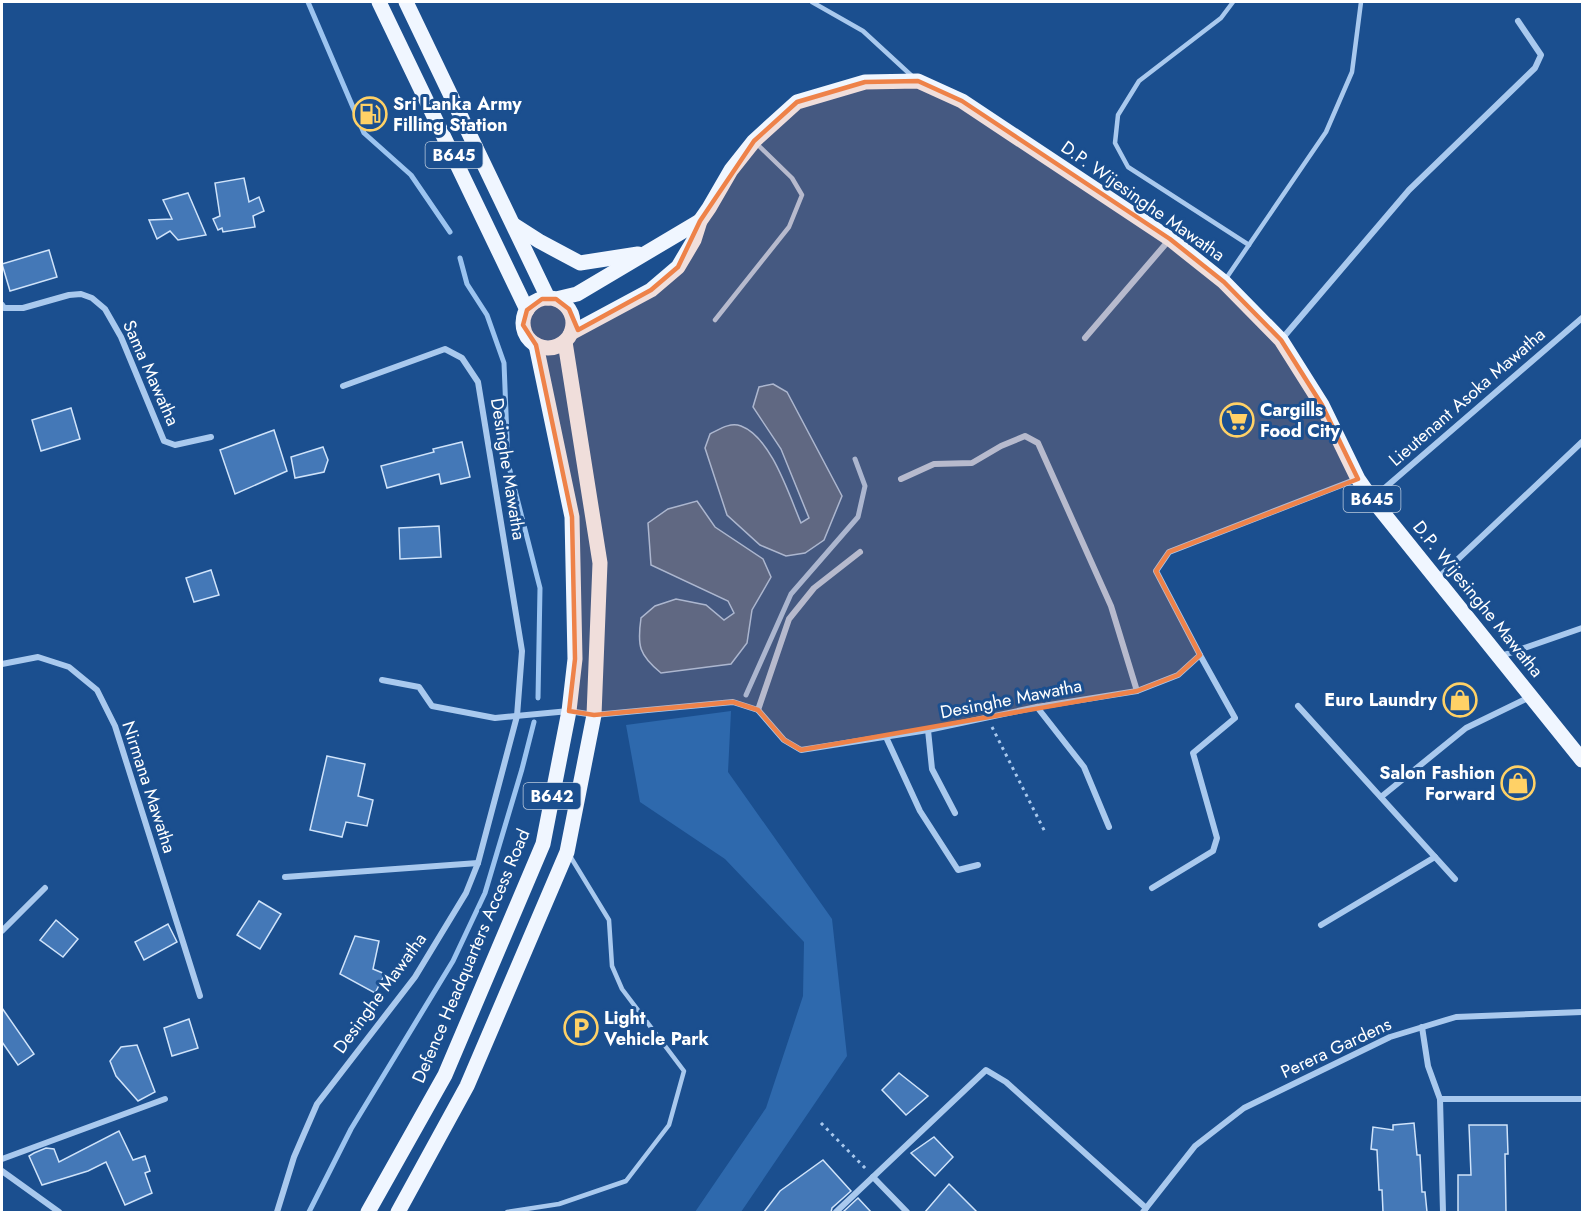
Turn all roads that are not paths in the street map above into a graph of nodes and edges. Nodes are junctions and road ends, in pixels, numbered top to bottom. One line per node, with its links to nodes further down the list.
1 (379, 2): 17 (main road, B645)
2 (406, 2): 10 (main road, B645)
3 (812, 2): 7 (lane)
4 (1233, 2): 12 (lane)
5 (1361, 2): 12 (lane)
6 (1518, 21): 22 (street)
7 (918, 81): 8 (main road, D.P. Wijesinghe Mawatha / B645); 11 (main road, D.P. Wijesinghe Mawatha / B645)
8 (754, 141): 9 (main road, D.P. Wijesinghe Mawatha / B645); 19 (lane)
9 (700, 221): 13 (main road, D.P. Wijesinghe Mawatha / B645); 20 (main road, D.P. Wijesinghe Mawatha / B645)
10 (511, 223): 13 (main road); 15 (main road, B645)
11 (1170, 239): 14 (main road, D.P. Wijesinghe Mawatha / B645); 21 (street)
12 (1249, 245): 14 (lane)
13 (644, 253): 15 (main road, D.P. Wijesinghe Mawatha / B645)
14 (1224, 282): 22 (main road, D.P. Wijesinghe Mawatha / B645)
15 (552, 299): 17 (main road); 20 (main road)
16 (2, 305): 25 (street, Sama Mawatha)
17 (527, 310): 23 (main road)
18 (1582, 318): 29 (street, Lieutenant Asoka Mawatha)
19 (715, 320)
20 (568, 338): 23 (main road); 43 (main road, B642)
21 (1085, 338)
22 (1281, 340): 28 (main road, D.P. Wijesinghe Mawatha / B645)
23 (536, 345): 42 (main road, Defence Headquarters Access Road / B642)
24 (343, 386): 44 (street, Desinghe Mawatha)
25 (211, 437)
26 (1582, 442): 31 (street)
27 (901, 479): 37 (street)
28 (1358, 479): 29 (main road, D.P. Wijesinghe Mawatha / B645); 33 (street)
29 (1372, 499): 31 (main road, D.P. Wijesinghe Mawatha / B645)
30 (860, 552): 41 (street)
31 (1438, 578): 34 (main road, D.P. Wijesinghe Mawatha / B645)
32 (1582, 628): 34 (street)
33 (1200, 655): 37 (street, Desinghe Mawatha); 58 (street)
34 (1499, 657): 38 (main road, D.P. Wijesinghe Mawatha / B645)
35 (2, 664): 61 (street, Nirmana Mawatha)
36 (382, 680): 44 (street)
37 (1137, 691): 40 (street, Desinghe Mawatha)
38 (1531, 697): 47 (main road, D.P. Wijesinghe Mawatha / B645); 48 (street)
39 (1298, 706): 48 (street)
40 (1037, 707): 45 (street, Desinghe Mawatha); 50 (street)
41 (758, 710): 43 (street); 46 (street, Desinghe Mawatha)
42 (569, 711): 43 (street); 44 (street); 73 (main road, Defence Headquarters Access Road / B642)
43 (594, 715): 51 (main road, B642)
44 (517, 716): 53 (street, Desinghe Mawatha)
45 (928, 730): 46 (street, Desinghe Mawatha); 49 (street)
46 (886, 737): 54 (street)
47 (1582, 760)
48 (1381, 797): 52 (street)
49 (956, 813)
50 (1109, 827)
51 (567, 852): 74 (main road, B642); 75 (lane)
52 (1435, 857): 56 (street); 59 (street)
53 (478, 863): 55 (street); 72 (street, Desinghe Mawatha)
54 (978, 865)
55 (285, 877)
56 (1455, 879)
57 (45, 888): 60 (street)
58 (1152, 888)
59 (1321, 925)
60 (2, 931)
61 (200, 996)
62 (1582, 1012): 63 (street, Perera Gardens)
63 (1422, 1027): 65 (street); 70 (street, Perera Gardens)
64 (165, 1099): 67 (street)
65 (1440, 1099): 66 (street); 78 (street)
66 (1582, 1099)
67 (2, 1159)
68 (2, 1171): 71 (street)
69 (873, 1177): 70 (street, Perera Gardens); 76 (street, Perera Gardens); 77 (street)
70 (1145, 1210)
71 (59, 1212)
72 (278, 1212)
73 (368, 1212)
74 (398, 1212)
75 (507, 1212)
76 (836, 1212)
77 (907, 1212)
78 (1443, 1212)

